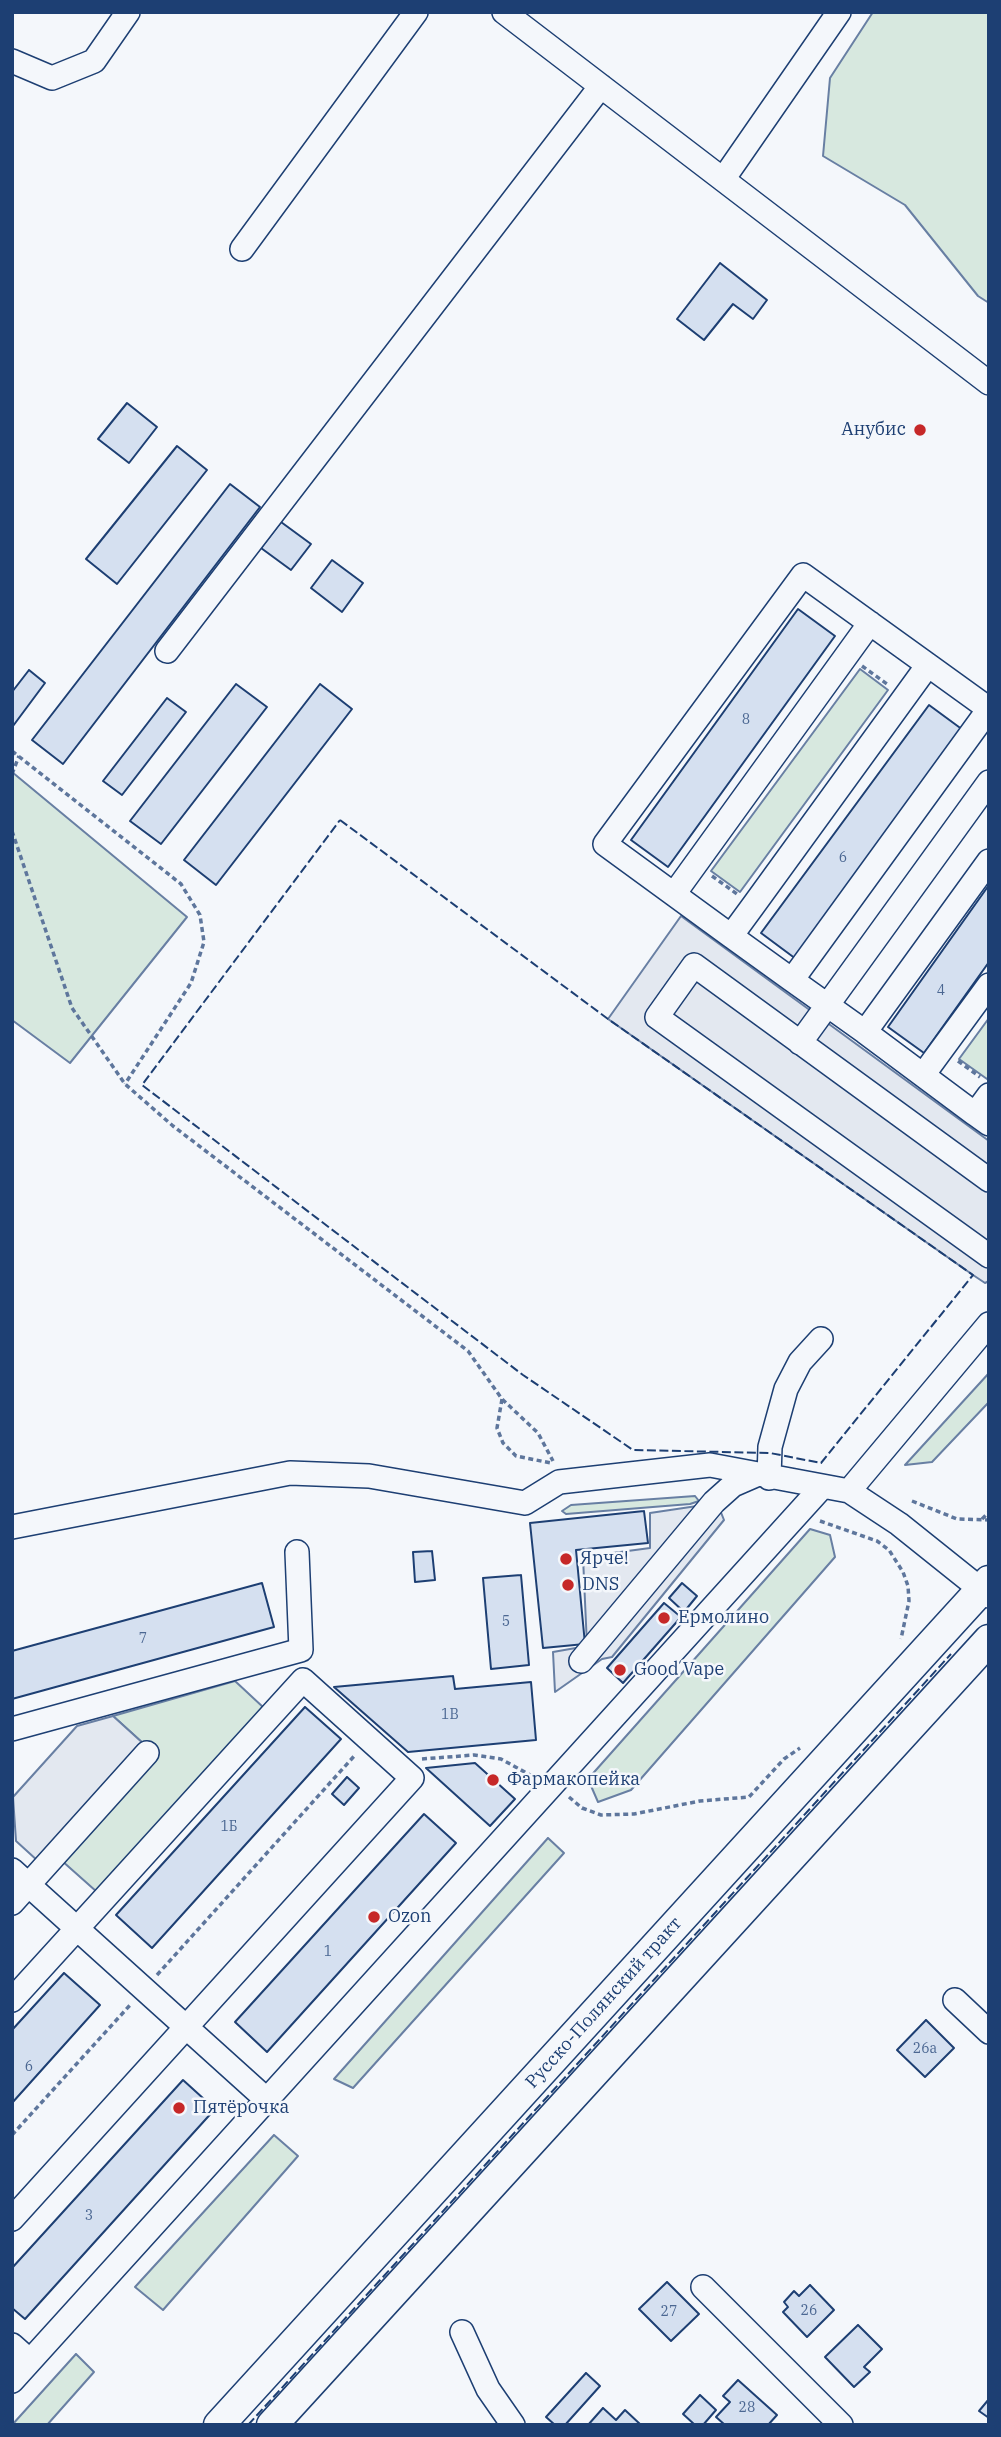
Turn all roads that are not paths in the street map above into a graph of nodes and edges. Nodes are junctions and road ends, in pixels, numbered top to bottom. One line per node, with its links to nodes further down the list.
1 (128, 12): 5 (street)
2 (416, 12): 8 (street)
3 (504, 12): 6 (street)
4 (839, 12): 7 (street)
5 (12, 61)
6 (601, 86): 7 (street); 11 (street)
7 (724, 178): 9 (street)
8 (242, 249)
9 (989, 383)
10 (870, 623): 12 (street); 16 (street); 16 (street)
11 (167, 651)
12 (928, 665): 13 (street); 17 (street)
13 (989, 709): 18 (street)
14 (989, 782): 20 (street)
15 (989, 861): 21 (street)
16 (674, 894): 17 (street)
17 (731, 936): 18 (street)
18 (792, 980): 20 (street)
19 (989, 985): 23 (street)
20 (827, 1005): 21 (street); 22 (street)
21 (865, 1032): 23 (street)
22 (800, 1042): 26 (street); 27 (street)
23 (923, 1075): 25 (street)
24 (989, 1095): 25 (street)
25 (982, 1119)
26 (989, 1180)
27 (989, 1256)
28 (989, 1324): 32 (street)
29 (821, 1339): 30 (street)
30 (762, 1477): 31 (street); 33 (street); 37 (street)
31 (822, 1487): 32 (street); 47 (street)
32 (849, 1491): 35 (street)
33 (12, 1527)
34 (297, 1552): 38 (street)
35 (986, 1589): 54 (main road, Русско-Полянский тракт)
36 (989, 1640): 55 (main road)
37 (581, 1661)
38 (12, 1729)
39 (147, 1754): 40 (street)
40 (20, 1877): 41 (street); 42 (street)
41 (12, 1903)
42 (77, 1929): 43 (street); 45 (street); 45 (street)
43 (12, 2000)
44 (955, 2000): 46 (street)
45 (186, 2027): 47 (street); 48 (street)
46 (989, 2032)
47 (267, 2100): 52 (street)
48 (12, 2219)
49 (703, 2287): 57 (street)
50 (462, 2333): 56 (street)
51 (12, 2345): 52 (street)
52 (30, 2361): 53 (street)
53 (12, 2381)
54 (219, 2425)
55 (272, 2425)
56 (513, 2425)
57 (841, 2425)

